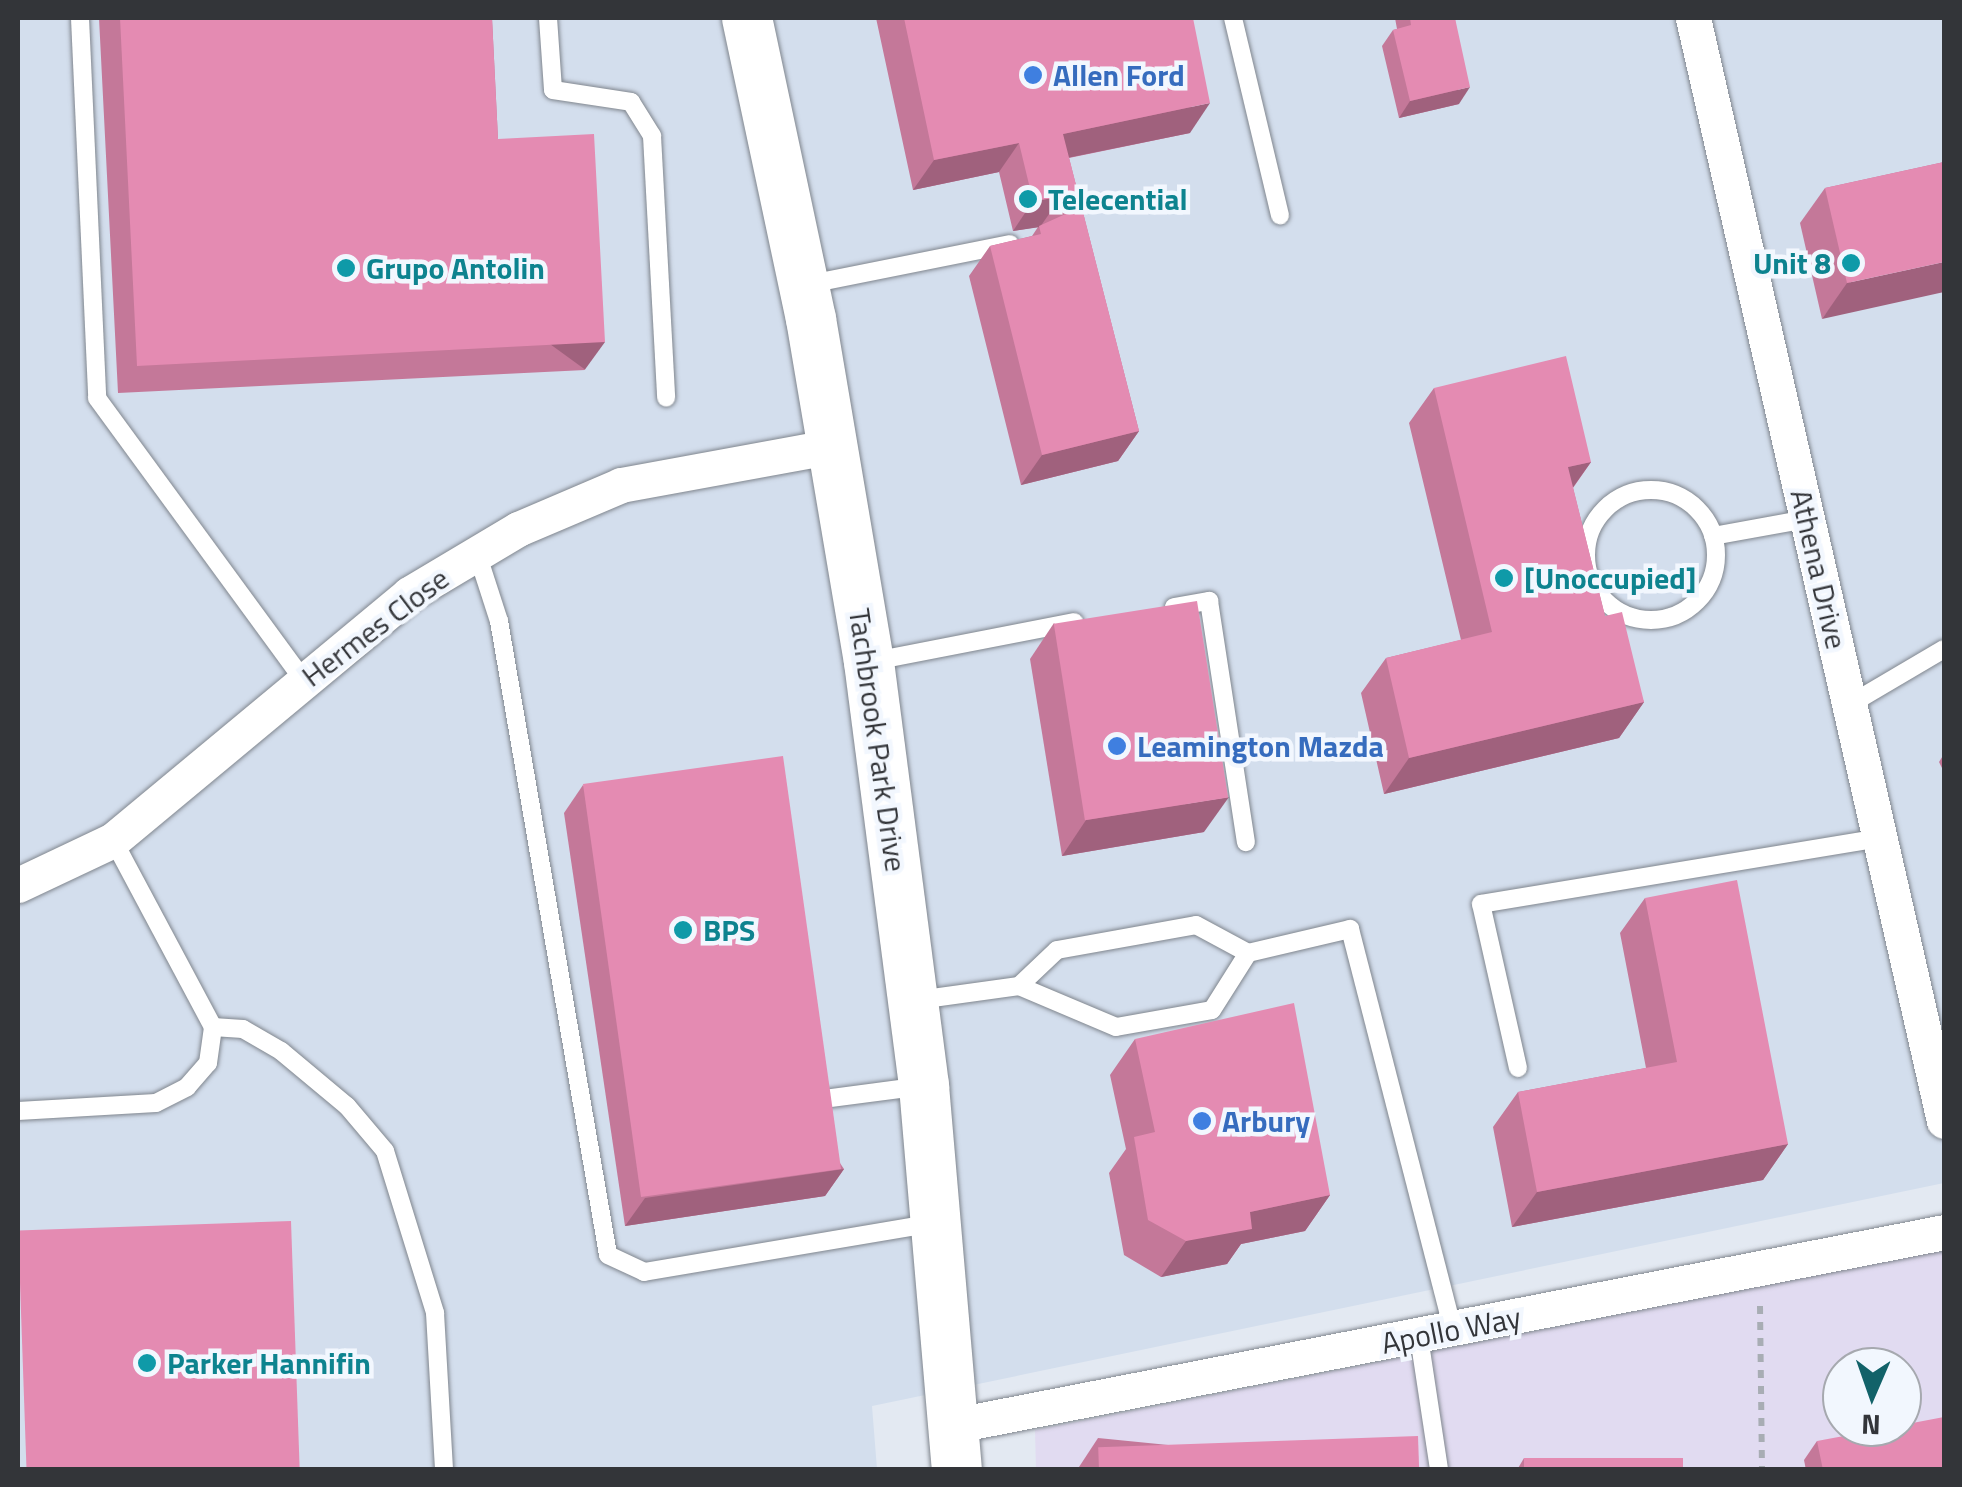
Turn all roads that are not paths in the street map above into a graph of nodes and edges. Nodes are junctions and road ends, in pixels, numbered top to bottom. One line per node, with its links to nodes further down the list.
1 (80, 18): 18 (lane)
2 (548, 18): 9 (lane)
3 (747, 18): 8 (street, Tachbrook Park Drive)
4 (1233, 18): 6 (lane)
5 (1693, 18): 11 (street, Athena Drive)
6 (1280, 215)
7 (1037, 239): 8 (lane)
8 (804, 285): 10 (street, Tachbrook Park Drive)
9 (666, 398)
10 (834, 446): 13 (street, Hermes Close); 17 (street, Tachbrook Park Drive)
11 (1807, 518): 12 (lane); 19 (street, Athena Drive)
12 (1713, 536): 12 (lane)
13 (477, 553): 18 (street, Hermes Close); 33 (lane)
14 (1159, 609): 22 (lane)
15 (1096, 618): 17 (lane)
16 (1944, 650): 19 (lane)
17 (869, 662): 26 (street, Tachbrook Park Drive)
18 (304, 680): 21 (street, Hermes Close)
19 (1850, 705): 20 (street, Athena Drive)
20 (1880, 838): 28 (lane); 32 (street, Athena Drive)
21 (113, 840): 23 (street, Hermes Close); 27 (lane)
22 (1246, 842)
23 (18, 884)
24 (1248, 954): 25 (lane); 25 (lane); 35 (lane)
25 (1018, 986): 26 (lane)
26 (938, 998): 29 (street, Tachbrook Park Drive)
27 (213, 1026): 31 (lane); 37 (lane)
28 (1518, 1068)
29 (924, 1086): 30 (lane); 33 (street, Tachbrook Park Drive)
30 (824, 1099)
31 (18, 1111)
32 (1944, 1122)
33 (938, 1222): 36 (street, Tachbrook Park Drive)
34 (1944, 1232): 35 (street, Apollo Way)
35 (1436, 1333): 36 (street, Apollo Way); 38 (lane)
36 (957, 1447)
37 (444, 1470)
38 (1439, 1470)

